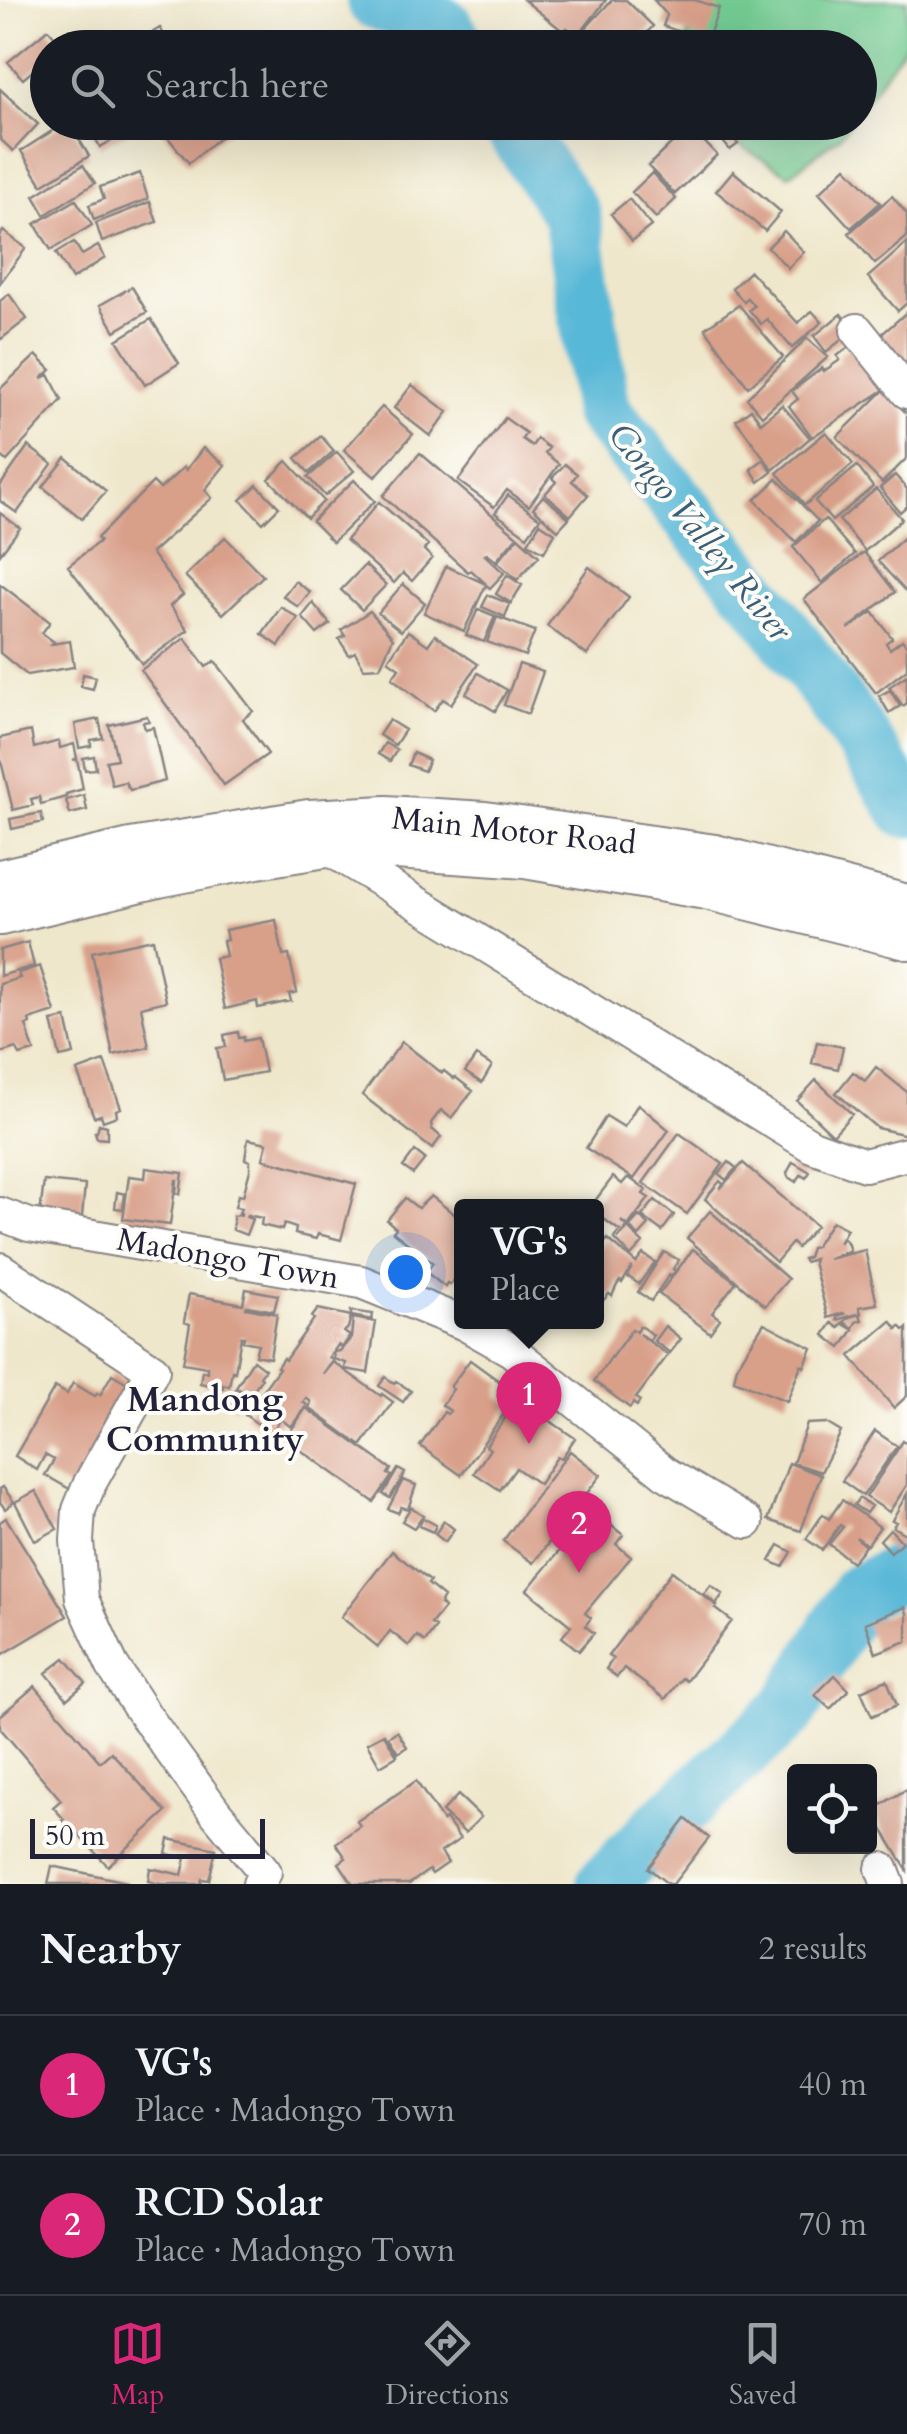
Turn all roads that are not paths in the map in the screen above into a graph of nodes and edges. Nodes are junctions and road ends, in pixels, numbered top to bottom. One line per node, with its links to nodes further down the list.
1 (857, 330): 2 (street)
2 (907, 392)
3 (326, 848): 4 (main road, Main Motor Road); 7 (main road, Main Motor Road); 9 (street)
4 (711, 872): 5 (main road, Main Motor Road); 6 (main road, Main Motor Road); 8 (main road)
5 (0, 880)
6 (907, 905)
7 (0, 915)
8 (907, 938)
9 (907, 1154)
10 (0, 1214): 12 (street, Madongo Town)
11 (0, 1269): 15 (street)
12 (454, 1319)
13 (475, 1329): 14 (street, Madongo Town)
14 (747, 1522)
15 (259, 1884)

